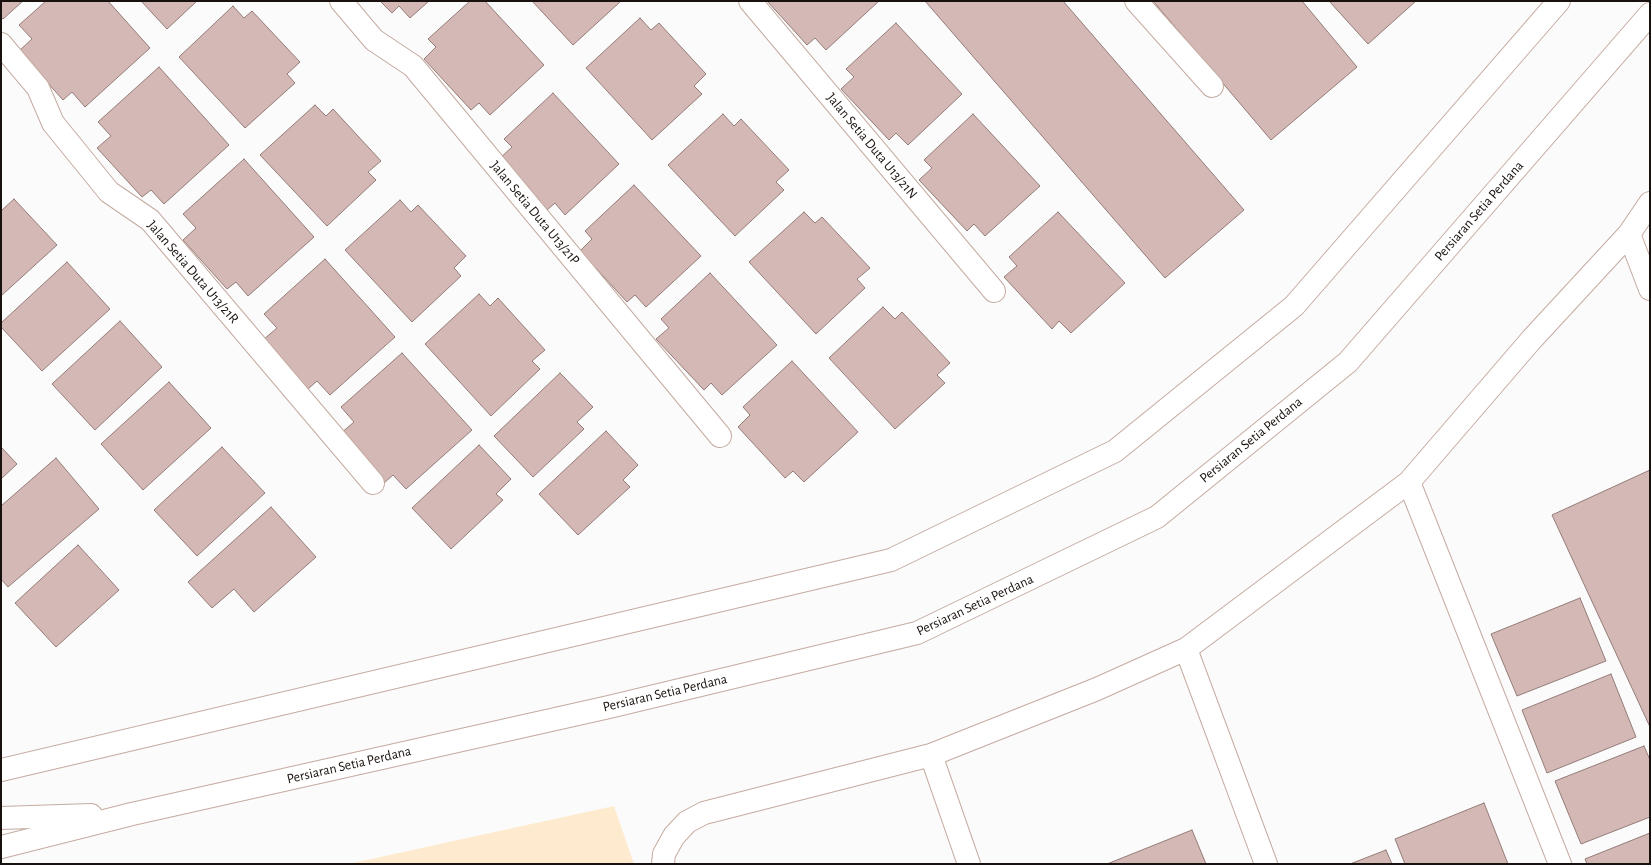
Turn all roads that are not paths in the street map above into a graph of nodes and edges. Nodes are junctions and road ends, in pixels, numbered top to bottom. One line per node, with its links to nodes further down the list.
1 (341, 1): 12 (main road, Jalan Setia Duta U13/21P)
2 (750, 1): 11 (main road, Jalan Setia Duta U13/21N)
3 (1136, 1): 7 (main road)
4 (1559, 1): 17 (main road)
5 (1650, 14): 18 (main road, Persiaran Setia Perdana)
6 (1, 44): 14 (main road, Jalan Setia Duta U13/21R)
7 (1212, 86)
8 (1650, 203): 9 (main road)
9 (1629, 234): 10 (main road); 13 (main road)
10 (1650, 289)
11 (994, 291)
12 (720, 436)
13 (1409, 482): 15 (main road); 24 (main road)
14 (372, 483)
15 (1186, 649): 16 (main road); 23 (main road)
16 (931, 755): 21 (main road); 22 (main road)
17 (1, 770)
18 (132, 814): 19 (main road); 20 (main road, Persiaran Setia Perdana)
19 (1, 818)
20 (1, 847)
21 (664, 864)
22 (969, 864)
23 (1266, 864)
24 (1560, 864)

